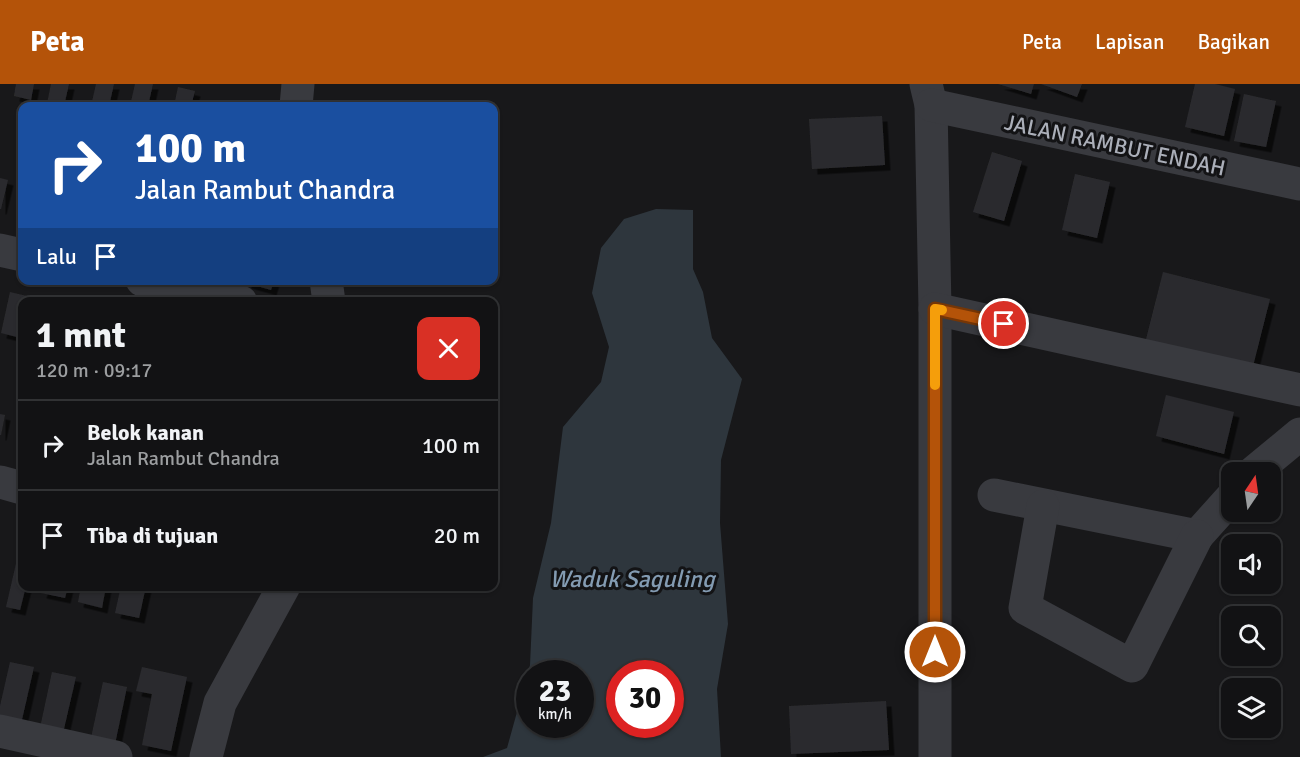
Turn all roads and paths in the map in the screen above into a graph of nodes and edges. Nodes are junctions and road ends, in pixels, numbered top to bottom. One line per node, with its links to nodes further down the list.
1 (298, 84): 3 (street)
2 (929, 95): 4 (street, JALAN RAMBUT ENDAH); 9 (street)
3 (296, 102)
4 (1300, 184)
5 (0, 250): 6 (street)
6 (18, 254)
7 (164, 285): 8 (street)
8 (218, 297)
9 (935, 309): 10 (street); 23 (street)
10 (1300, 390)
11 (1300, 434): 12 (street)
12 (1266, 462)
13 (0, 482): 14 (street)
14 (18, 487)
15 (994, 495): 16 (street)
16 (1043, 506): 18 (street); 18 (street)
17 (1221, 509): 18 (street)
18 (1197, 536)
19 (281, 591): 22 (street)
20 (0, 731): 21 (street)
21 (116, 757)
22 (206, 757)
23 (935, 757)

